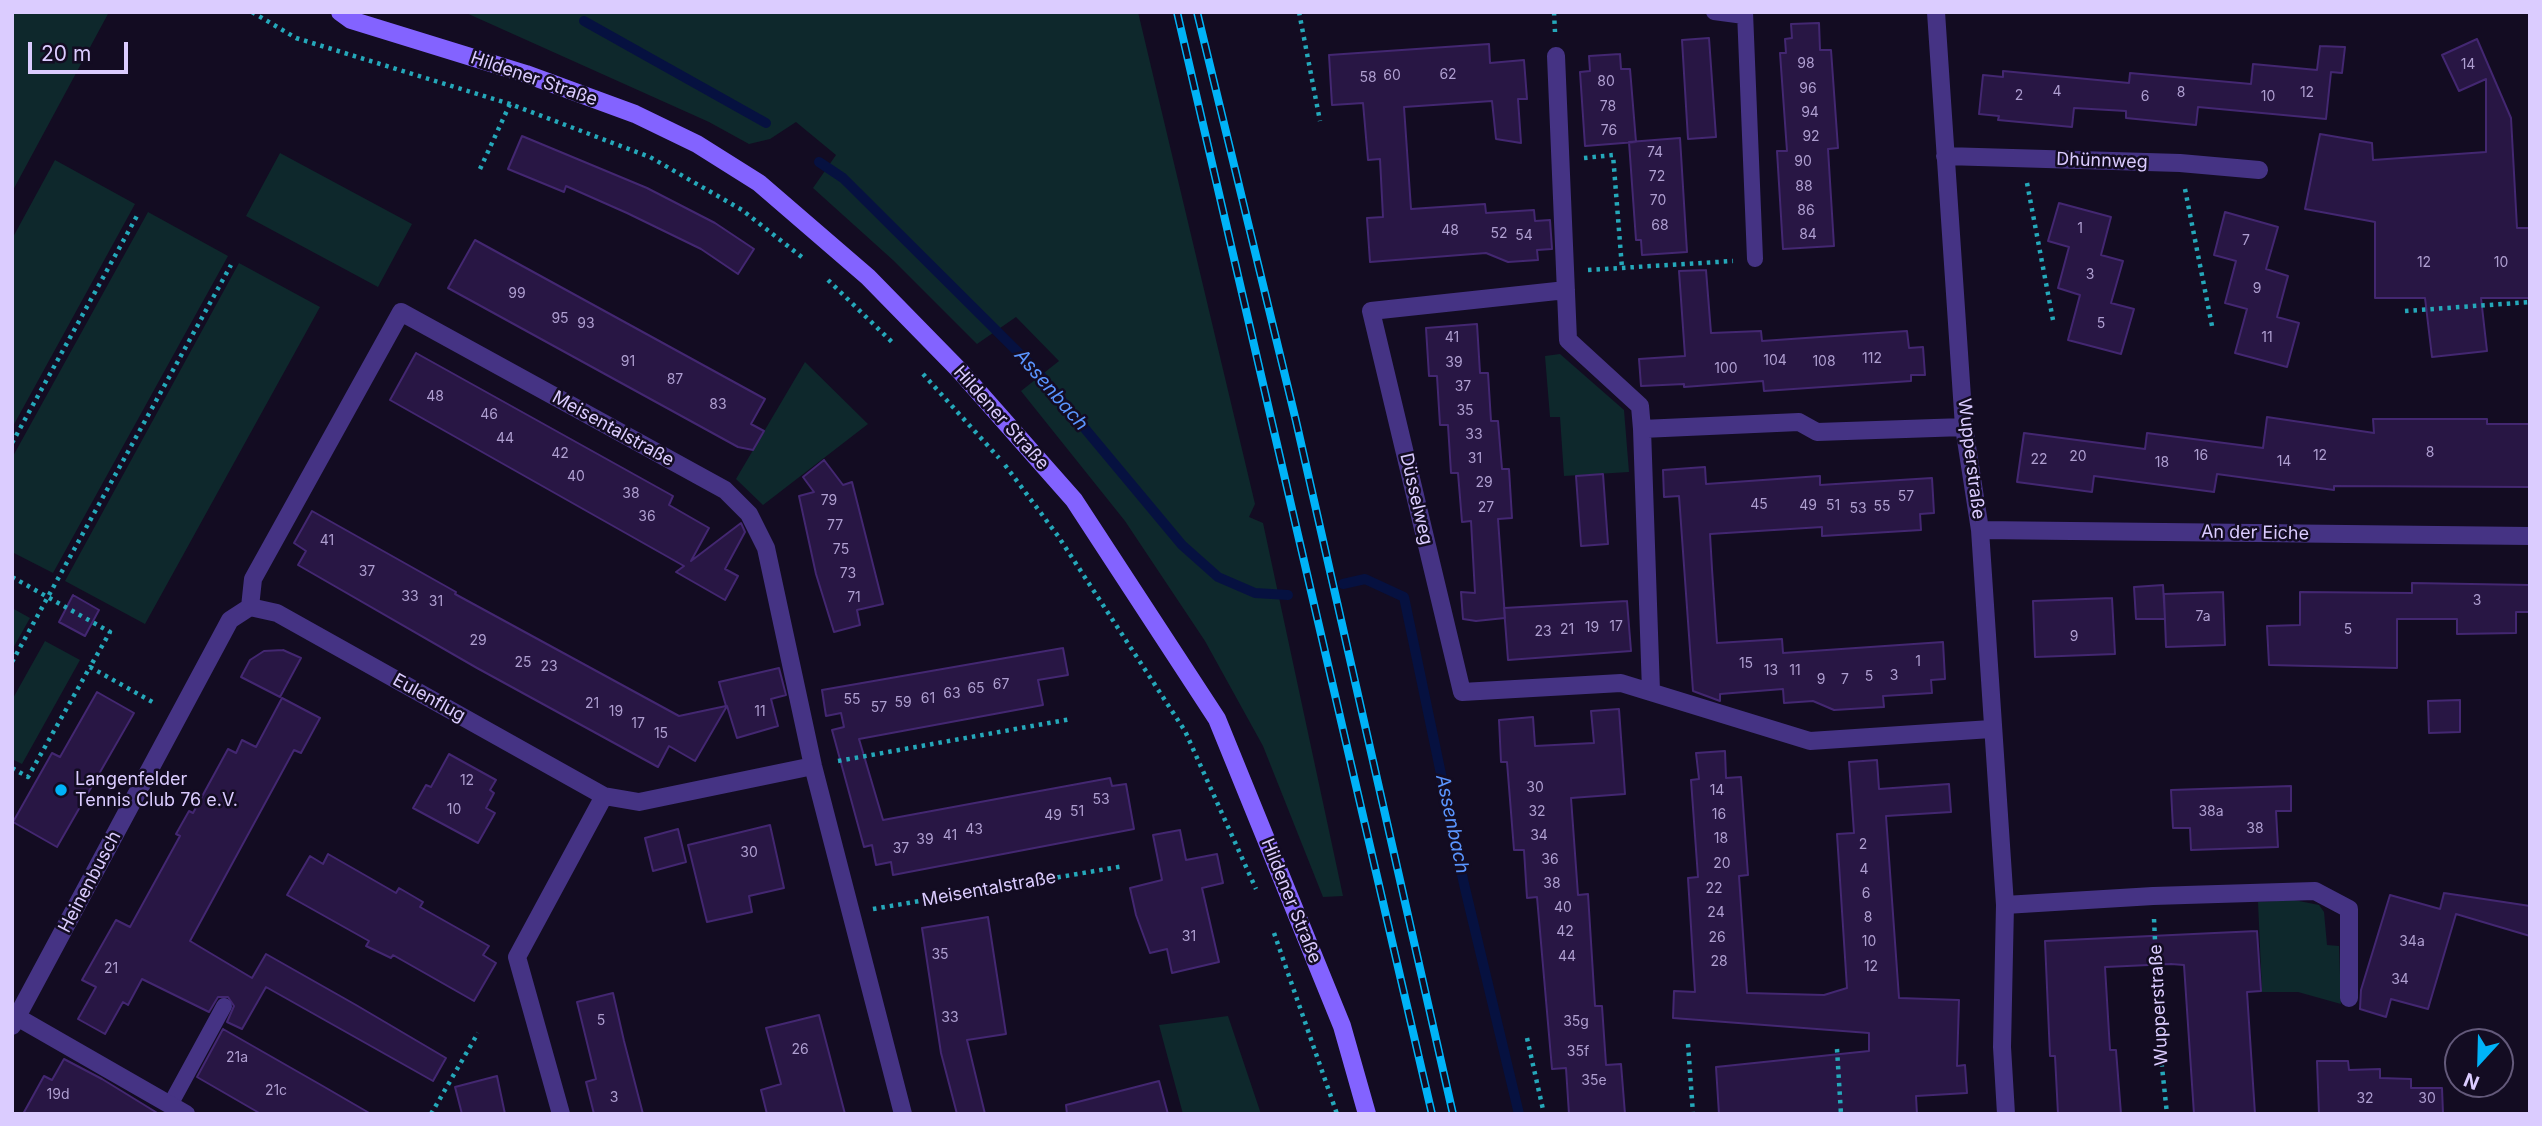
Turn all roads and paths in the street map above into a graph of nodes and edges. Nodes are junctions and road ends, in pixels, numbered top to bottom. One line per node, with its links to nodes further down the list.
1 (252, 12): 9 (path)
2 (331, 12): 7 (main road, Hildener Straße)
3 (1299, 12): 10 (path)
4 (1714, 12): 6 (lane)
5 (1936, 12): 11 (street, Wupperstraße)
6 (1744, 14): 18 (lane)
7 (345, 16): 66 (main road, Hildener Straße)
8 (1556, 56): 13 (street)
9 (510, 104): 15 (path); 19 (path)
10 (1320, 121)
11 (1945, 156): 12 (street, Dhünnweg); 31 (street, Wupperstraße)
12 (2022, 158): 14 (street, Dhünnweg); 27 (path)
13 (1560, 160): 21 (path); 23 (street)
14 (2180, 163): 16 (street, Dhünnweg); 28 (path)
15 (480, 169)
16 (2259, 170)
17 (138, 214): 33 (path)
18 (1755, 260): 21 (path)
19 (809, 263)
20 (231, 265): 37 (path)
21 (1622, 268): 23 (path)
22 (819, 271): 29 (path)
23 (1566, 272): 24 (street)
24 (1566, 290): 32 (street); 41 (street, Düsselweg)
25 (2530, 302): 26 (path)
26 (2404, 311)
27 (2053, 320)
28 (2212, 326)
29 (904, 354)
30 (914, 363): 50 (path)
31 (1964, 427): 32 (street); 34 (street, Wupperstraße)
32 (1642, 429): 41 (street)
33 (12, 443)
34 (1980, 530): 35 (street, An der Eiche); 44 (street, Wupperstraße)
35 (2530, 536)
36 (12, 577): 37 (path)
37 (48, 597): 39 (path); 40 (path)
38 (250, 607): 42 (street, Heinenbusch); 45 (street, Meisentalstraße); 47 (street, Eulenflug)
39 (12, 662)
40 (90, 667): 42 (path); 46 (path)
41 (1651, 691): 44 (street, Düsselweg)
42 (178, 716): 56 (street, Heinenbusch)
43 (1070, 719): 45 (path)
44 (1991, 729): 51 (street, Wupperstraße)
45 (813, 766): 47 (street, Eulenflug); 52 (street, Meisentalstraße)
46 (12, 768)
47 (604, 796): 63 (street)
48 (1124, 866): 52 (path, Meisentalstraße)
49 (2153, 896): 51 (street); 54 (street); 71 (path, Wupperstraße)
50 (1261, 902)
51 (2005, 905): 70 (street, Wupperstraße)
52 (853, 913): 64 (street, Meisentalstraße)
53 (1271, 927): 65 (path)
54 (2349, 998)
55 (225, 1006): 61 (lane)
56 (15, 1021): 61 (street, Heinenbusch)
57 (478, 1033): 62 (path)
58 (1527, 1038): 67 (path)
59 (1688, 1044): 68 (path)
60 (1837, 1049): 69 (path)
61 (178, 1109)
62 (431, 1114)
63 (561, 1114)
64 (903, 1114)
65 (1337, 1114)
66 (1367, 1114)
67 (1544, 1114)
68 (1693, 1114)
69 (1841, 1114)
70 (2006, 1114)
71 (2167, 1114)

